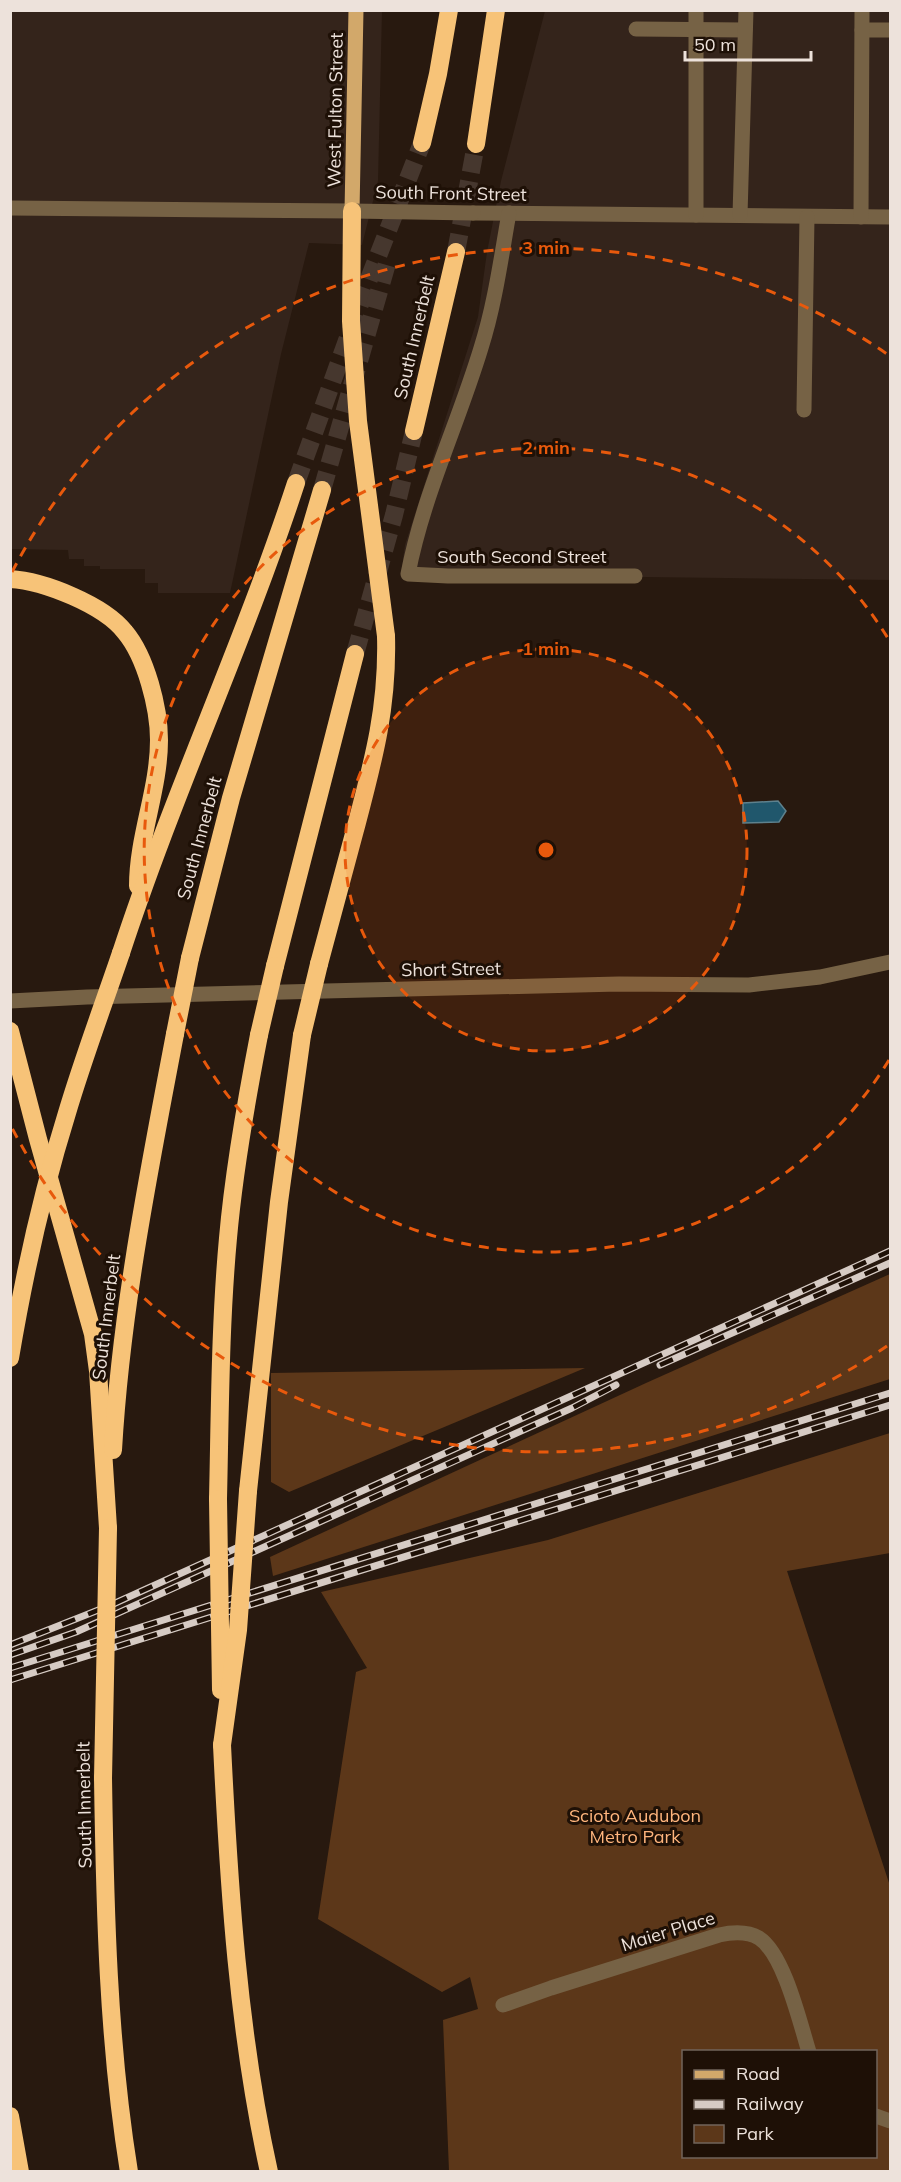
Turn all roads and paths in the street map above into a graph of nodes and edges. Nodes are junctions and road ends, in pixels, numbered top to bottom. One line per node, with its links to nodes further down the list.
1 (356, 10): 15 (main road, West Fulton Street)
2 (449, 10): 12 (highway)
3 (496, 10): 13 (highway)
4 (696, 10): 8 (street)
5 (746, 10): 9 (street)
6 (862, 10): 10 (street)
7 (636, 29): 8 (street)
8 (696, 30): 9 (street); 17 (street)
9 (746, 30): 18 (street)
10 (862, 30): 11 (street); 20 (street)
11 (891, 30)
12 (422, 144)
13 (476, 144)
14 (10, 208): 15 (street, South Front Street)
15 (352, 211): 16 (street, South Front Street, bridge); 36 (highway, bridge)
16 (509, 213): 17 (street, South Front Street); 27 (street, South Second Street)
17 (696, 215): 18 (street, South Front Street)
18 (740, 215): 19 (street, South Front Street)
19 (807, 217): 20 (street, South Front Street); 23 (street)
20 (861, 217): 21 (street, South Front Street)
21 (891, 217)
22 (456, 252): 24 (highway, South Innerbelt)
23 (804, 410)
24 (414, 431)
25 (296, 483): 30 (highway)
26 (321, 490): 35 (highway, South Innerbelt, bridge)
27 (635, 576)
28 (10, 579): 30 (highway)
29 (355, 654): 36 (highway, bridge)
30 (137, 903): 34 (highway, bridge)
31 (891, 962): 32 (street, Short Street)
32 (10, 1001)
33 (11, 1034): 35 (highway)
34 (10, 1358)
35 (108, 1528): 41 (highway, South Innerbelt, bridge)
36 (222, 1745): 42 (highway)
37 (503, 2005): 38 (street, Maier Place)
38 (808, 2050)
39 (10, 2116): 40 (highway)
40 (20, 2172)
41 (129, 2172)
42 (269, 2172)

